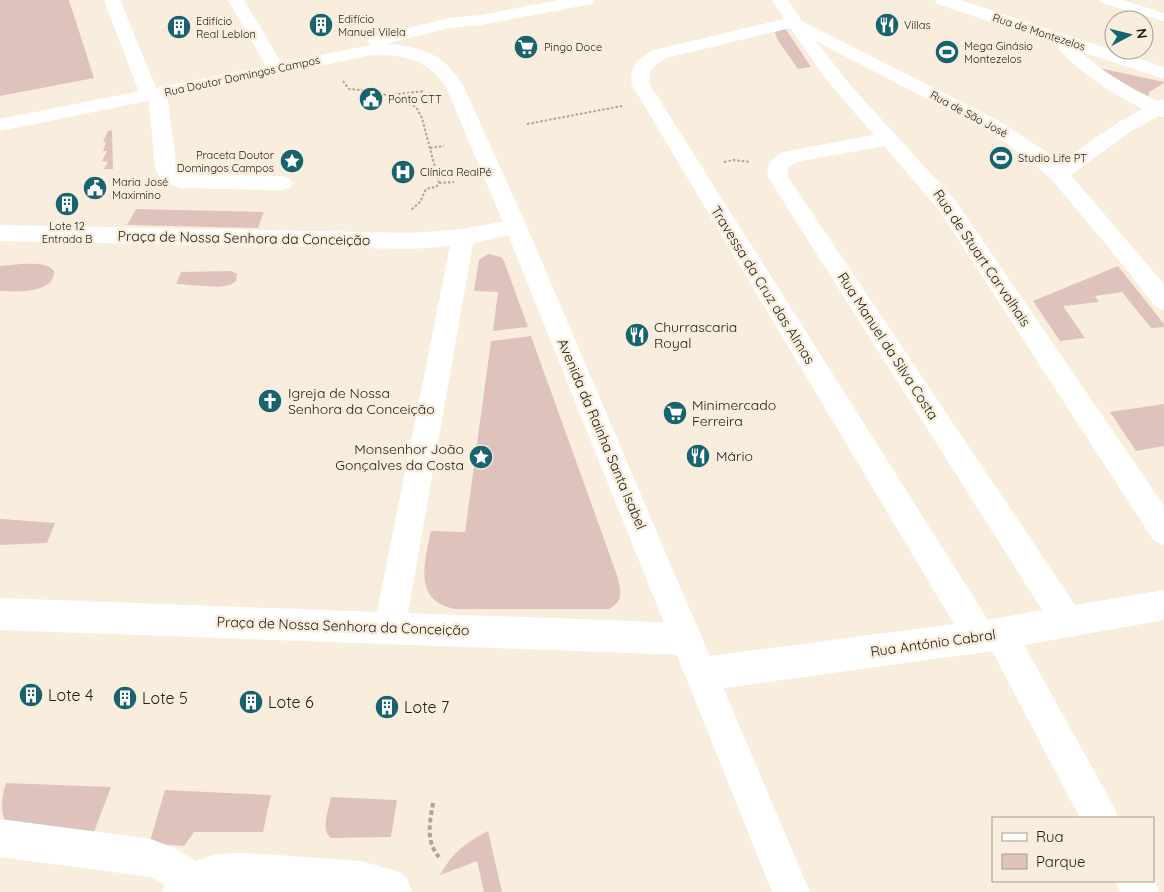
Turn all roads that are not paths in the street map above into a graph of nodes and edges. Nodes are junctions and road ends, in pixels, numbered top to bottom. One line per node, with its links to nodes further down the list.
1 (112, 0): 15 (street)
2 (236, 0): 12 (street)
3 (586, 0): 8 (street)
4 (780, 0): 9 (street, Rua de Stuart Carvalhais)
5 (943, 0): 10 (street, Rua de Montezelos)
6 (1107, 0): 7 (lane)
7 (1164, 17)
8 (480, 20): 11 (street, Rua Doutor Domingos Campos); 14 (street)
9 (794, 22): 18 (street, Rua de Stuart Carvalhais); 19 (street, Rua de São José); 32 (street, Travessa da Cruz das Almas)
10 (1059, 39): 13 (street, Rua de Montezelos); 16 (street)
11 (353, 53): 12 (street, Rua Doutor Domingos Campos); 14 (street, Avenida da Rainha Santa Isabel)
12 (276, 69): 15 (street, Rua Doutor Domingos Campos)
13 (1164, 73)
14 (451, 77): 21 (street, Avenida da Rainha Santa Isabel)
15 (153, 94): 17 (street, Rua Doutor Domingos Campos); 20 (street)
16 (1162, 108): 19 (street)
17 (0, 125)
18 (889, 139): 27 (street, Rua de Stuart Carvalhais); 30 (street, Rua Manuel da Silva Costa)
19 (1058, 174): 24 (street, Rua de São José)
20 (282, 183)
21 (516, 227): 23 (street, Praça de Nossa Senhora da Conceição); 33 (street, Avenida da Rainha Santa Isabel)
22 (0, 233): 23 (street, Praça de Nossa Senhora da Conceição)
23 (463, 237): 31 (street)
24 (1117, 242): 25 (street); 26 (street, Rua de São José)
25 (1164, 270)
26 (1164, 301)
27 (1164, 532)
28 (1164, 605): 30 (street, Rua António Cabral)
29 (0, 614): 31 (street, Praça de Nossa Senhora da Conceição)
30 (1068, 622): 32 (street, Rua António Cabral)
31 (390, 627): 33 (street, Praça de Nossa Senhora da Conceição)
32 (990, 635): 34 (street, Rua António Cabral); 35 (street)
33 (687, 639): 34 (street, Avenida da Rainha Santa Isabel)
34 (702, 674): 39 (street, Avenida da Rainha Santa Isabel)
35 (1099, 817)
36 (0, 838): 37 (street)
37 (186, 887): 38 (street)
38 (393, 892)
39 (790, 892)

